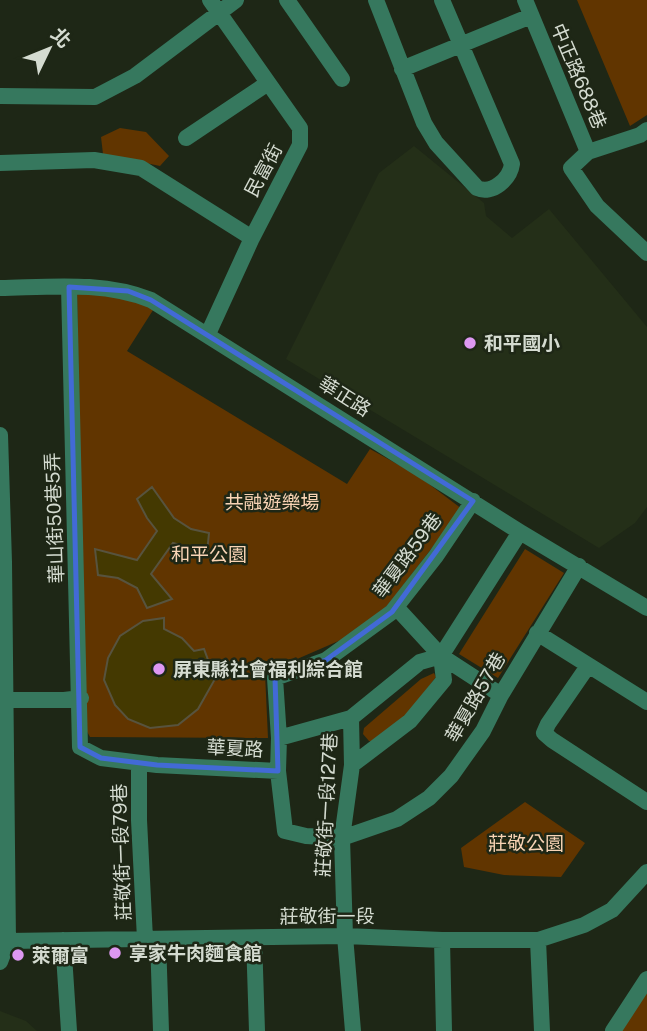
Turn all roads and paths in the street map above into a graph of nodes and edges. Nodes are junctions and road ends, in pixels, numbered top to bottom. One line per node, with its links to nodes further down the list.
1 (236, 0): 6 (street)
2 (287, 0): 10 (street)
3 (376, 0): 9 (street)
4 (442, 0): 8 (street)
5 (524, 0): 7 (street, 中正路688巷)
6 (214, 6): 11 (street, 民富街); 12 (street)
7 (531, 16): 8 (street, 中正路688巷); 15 (street, 中正路688巷)
8 (461, 45): 9 (street, 中正路688巷); 9 (street)
9 (402, 69)
10 (342, 79)
11 (268, 83): 14 (street); 17 (street, 民富街)
12 (0, 96)
13 (647, 130): 15 (street)
14 (186, 138)
15 (588, 152): 18 (street)
16 (0, 163): 17 (street)
17 (252, 238): 21 (street, 民富街)
18 (647, 253)
19 (69, 287): 20 (street, 華正路); 21 (street, 華正路); 33 (street, 華山街50巷5弄)
20 (0, 288)
21 (208, 334): 23 (street, 華正路)
22 (0, 435): 25 (street)
23 (473, 501): 24 (street, 華正路); 27 (street, 華夏路59巷)
24 (520, 532): 26 (street, 華正路); 30 (street)
25 (2, 562): 34 (street)
26 (579, 566): 28 (street, 華正路); 29 (street, 華夏路57巷)
27 (396, 607): 30 (street); 37 (street, 華夏路59巷)
28 (647, 608)
29 (537, 633): 31 (street); 32 (street, 華夏路57巷)
30 (441, 656): 32 (street); 36 (street, 華夏路); 40 (street)
31 (588, 666): 35 (street); 42 (street)
32 (501, 695): 43 (street, 華夏路57巷)
33 (80, 698): 34 (street); 38 (street, 華山街50巷5弄)
34 (2, 700): 51 (street)
35 (647, 702)
36 (351, 718): 37 (street, 華夏路); 40 (street, 莊敬街一段127巷)
37 (279, 738): 41 (street, 華夏路)
38 (80, 747): 39 (street, 華夏路)
39 (139, 763): 41 (street, 華夏路); 47 (street, 莊敬街一段79巷)
40 (352, 765): 43 (street, 莊敬街一段127巷)
41 (278, 771): 43 (street)
42 (647, 802)
43 (342, 838): 45 (street, 莊敬街一段127巷)
44 (647, 873): 50 (street, 莊敬街一段)
45 (345, 936): 46 (street, 莊敬街一段); 49 (street, 莊敬街一段); 57 (street, 莊敬街一段127巷)
46 (254, 938): 47 (street, 莊敬街一段); 56 (street)
47 (151, 939): 48 (street, 莊敬街一段); 55 (street, 莊敬街一段79巷)
48 (63, 940): 51 (street, 莊敬街一段); 54 (street)
49 (442, 940): 50 (street, 莊敬街一段); 58 (street)
50 (538, 940): 59 (street)
51 (8, 941): 52 (street)
52 (0, 962)
53 (647, 979): 60 (street)
54 (69, 1031)
55 (161, 1031)
56 (257, 1031)
57 (353, 1031)
58 (444, 1031)
59 (542, 1031)
60 (613, 1031)

